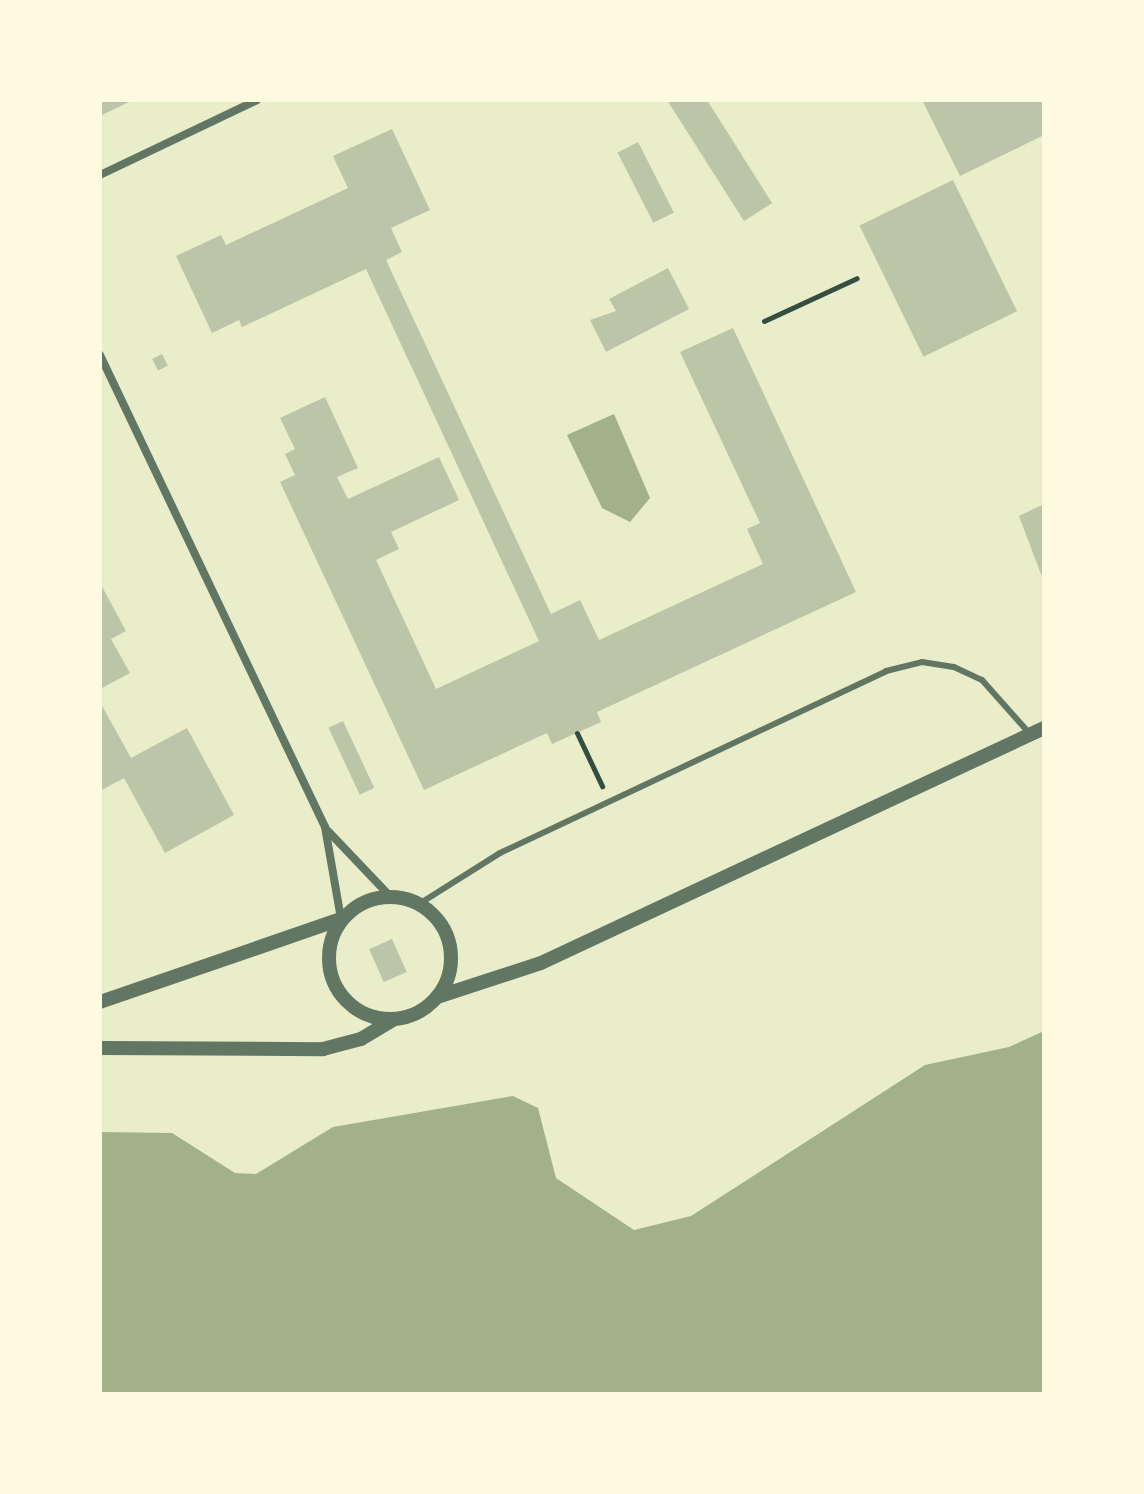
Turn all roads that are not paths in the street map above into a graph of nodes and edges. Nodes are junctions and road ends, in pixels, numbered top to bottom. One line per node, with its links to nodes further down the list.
1 (257, 100): 2 (street)
2 (100, 175)
3 (100, 355): 5 (street)
4 (1037, 732): 7 (lane); 9 (street)
5 (325, 827): 6 (street); 8 (street)
6 (390, 896): 7 (street); 8 (street)
7 (419, 904): 9 (street)
8 (341, 919): 10 (street); 11 (street)
9 (437, 997): 11 (street)
10 (100, 1002)
11 (394, 1019): 12 (street)
12 (100, 1048)

